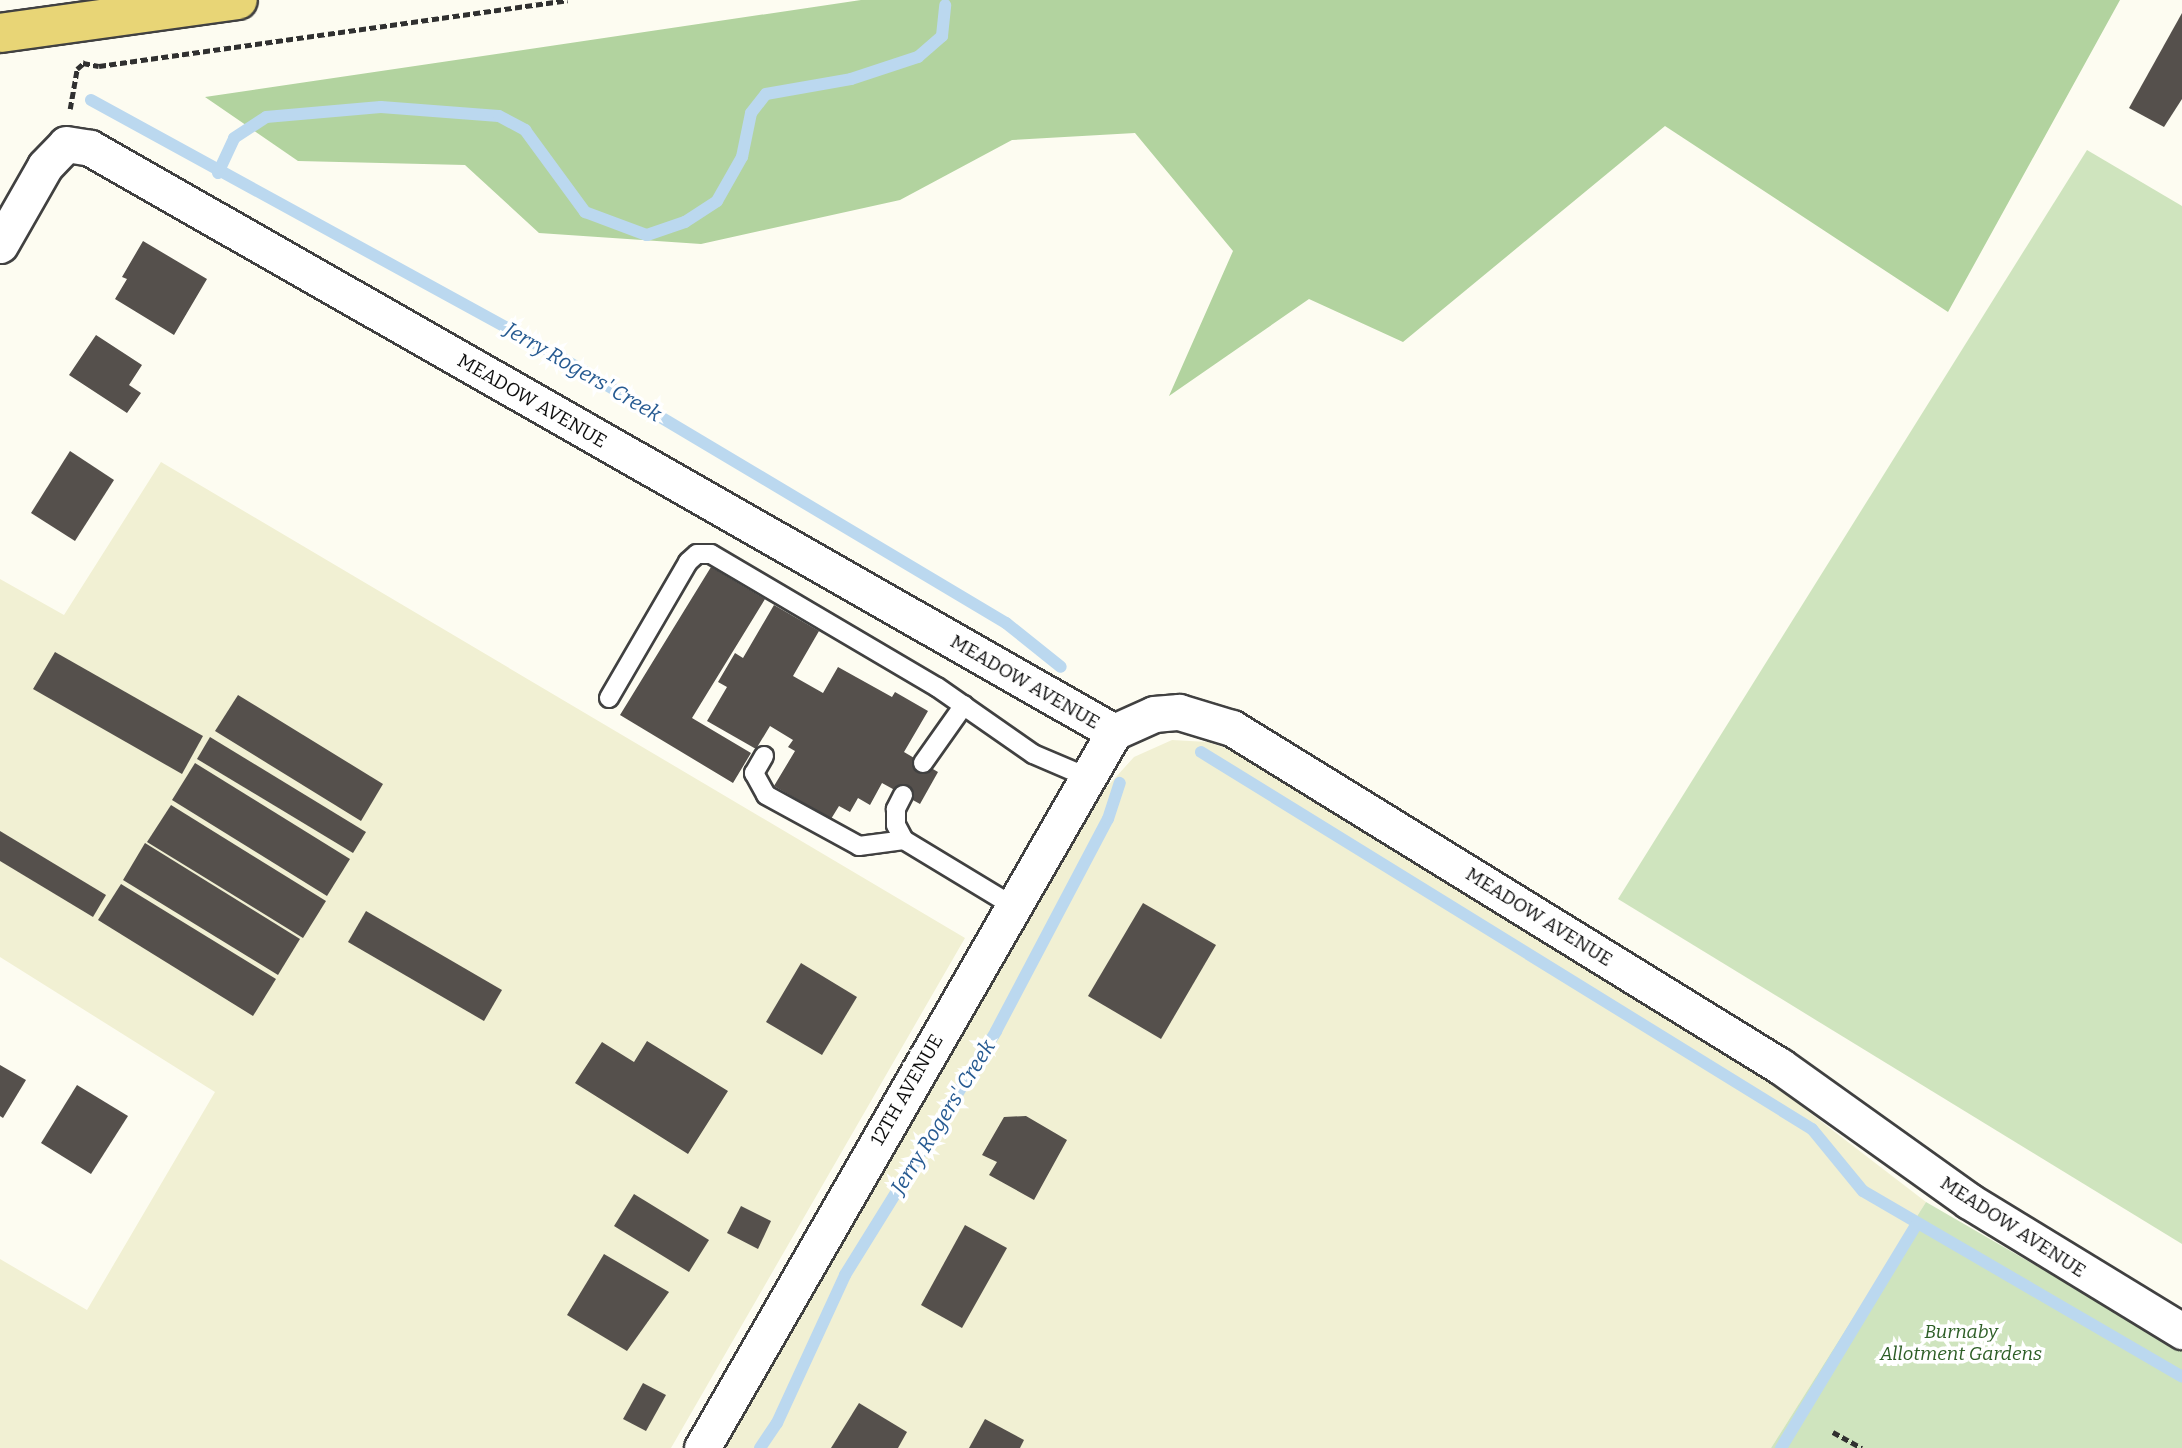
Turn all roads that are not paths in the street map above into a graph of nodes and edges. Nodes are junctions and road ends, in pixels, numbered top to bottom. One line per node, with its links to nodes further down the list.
1 (238, 0): 2 (main road)
2 (0, 33)
3 (0, 245): 6 (street, MEADOW AVENUE)
4 (609, 698): 5 (lane)
5 (964, 705): 8 (lane); 9 (lane)
6 (1114, 733): 9 (street, 12TH AVENUE); 13 (street, MEADOW AVENUE)
7 (764, 756): 11 (lane)
8 (923, 763)
9 (1087, 778): 12 (street, 12TH AVENUE)
10 (903, 795): 11 (lane)
11 (904, 840): 12 (lane)
12 (1013, 906): 14 (street, 12TH AVENUE)
13 (2182, 1331)
14 (702, 1448)

